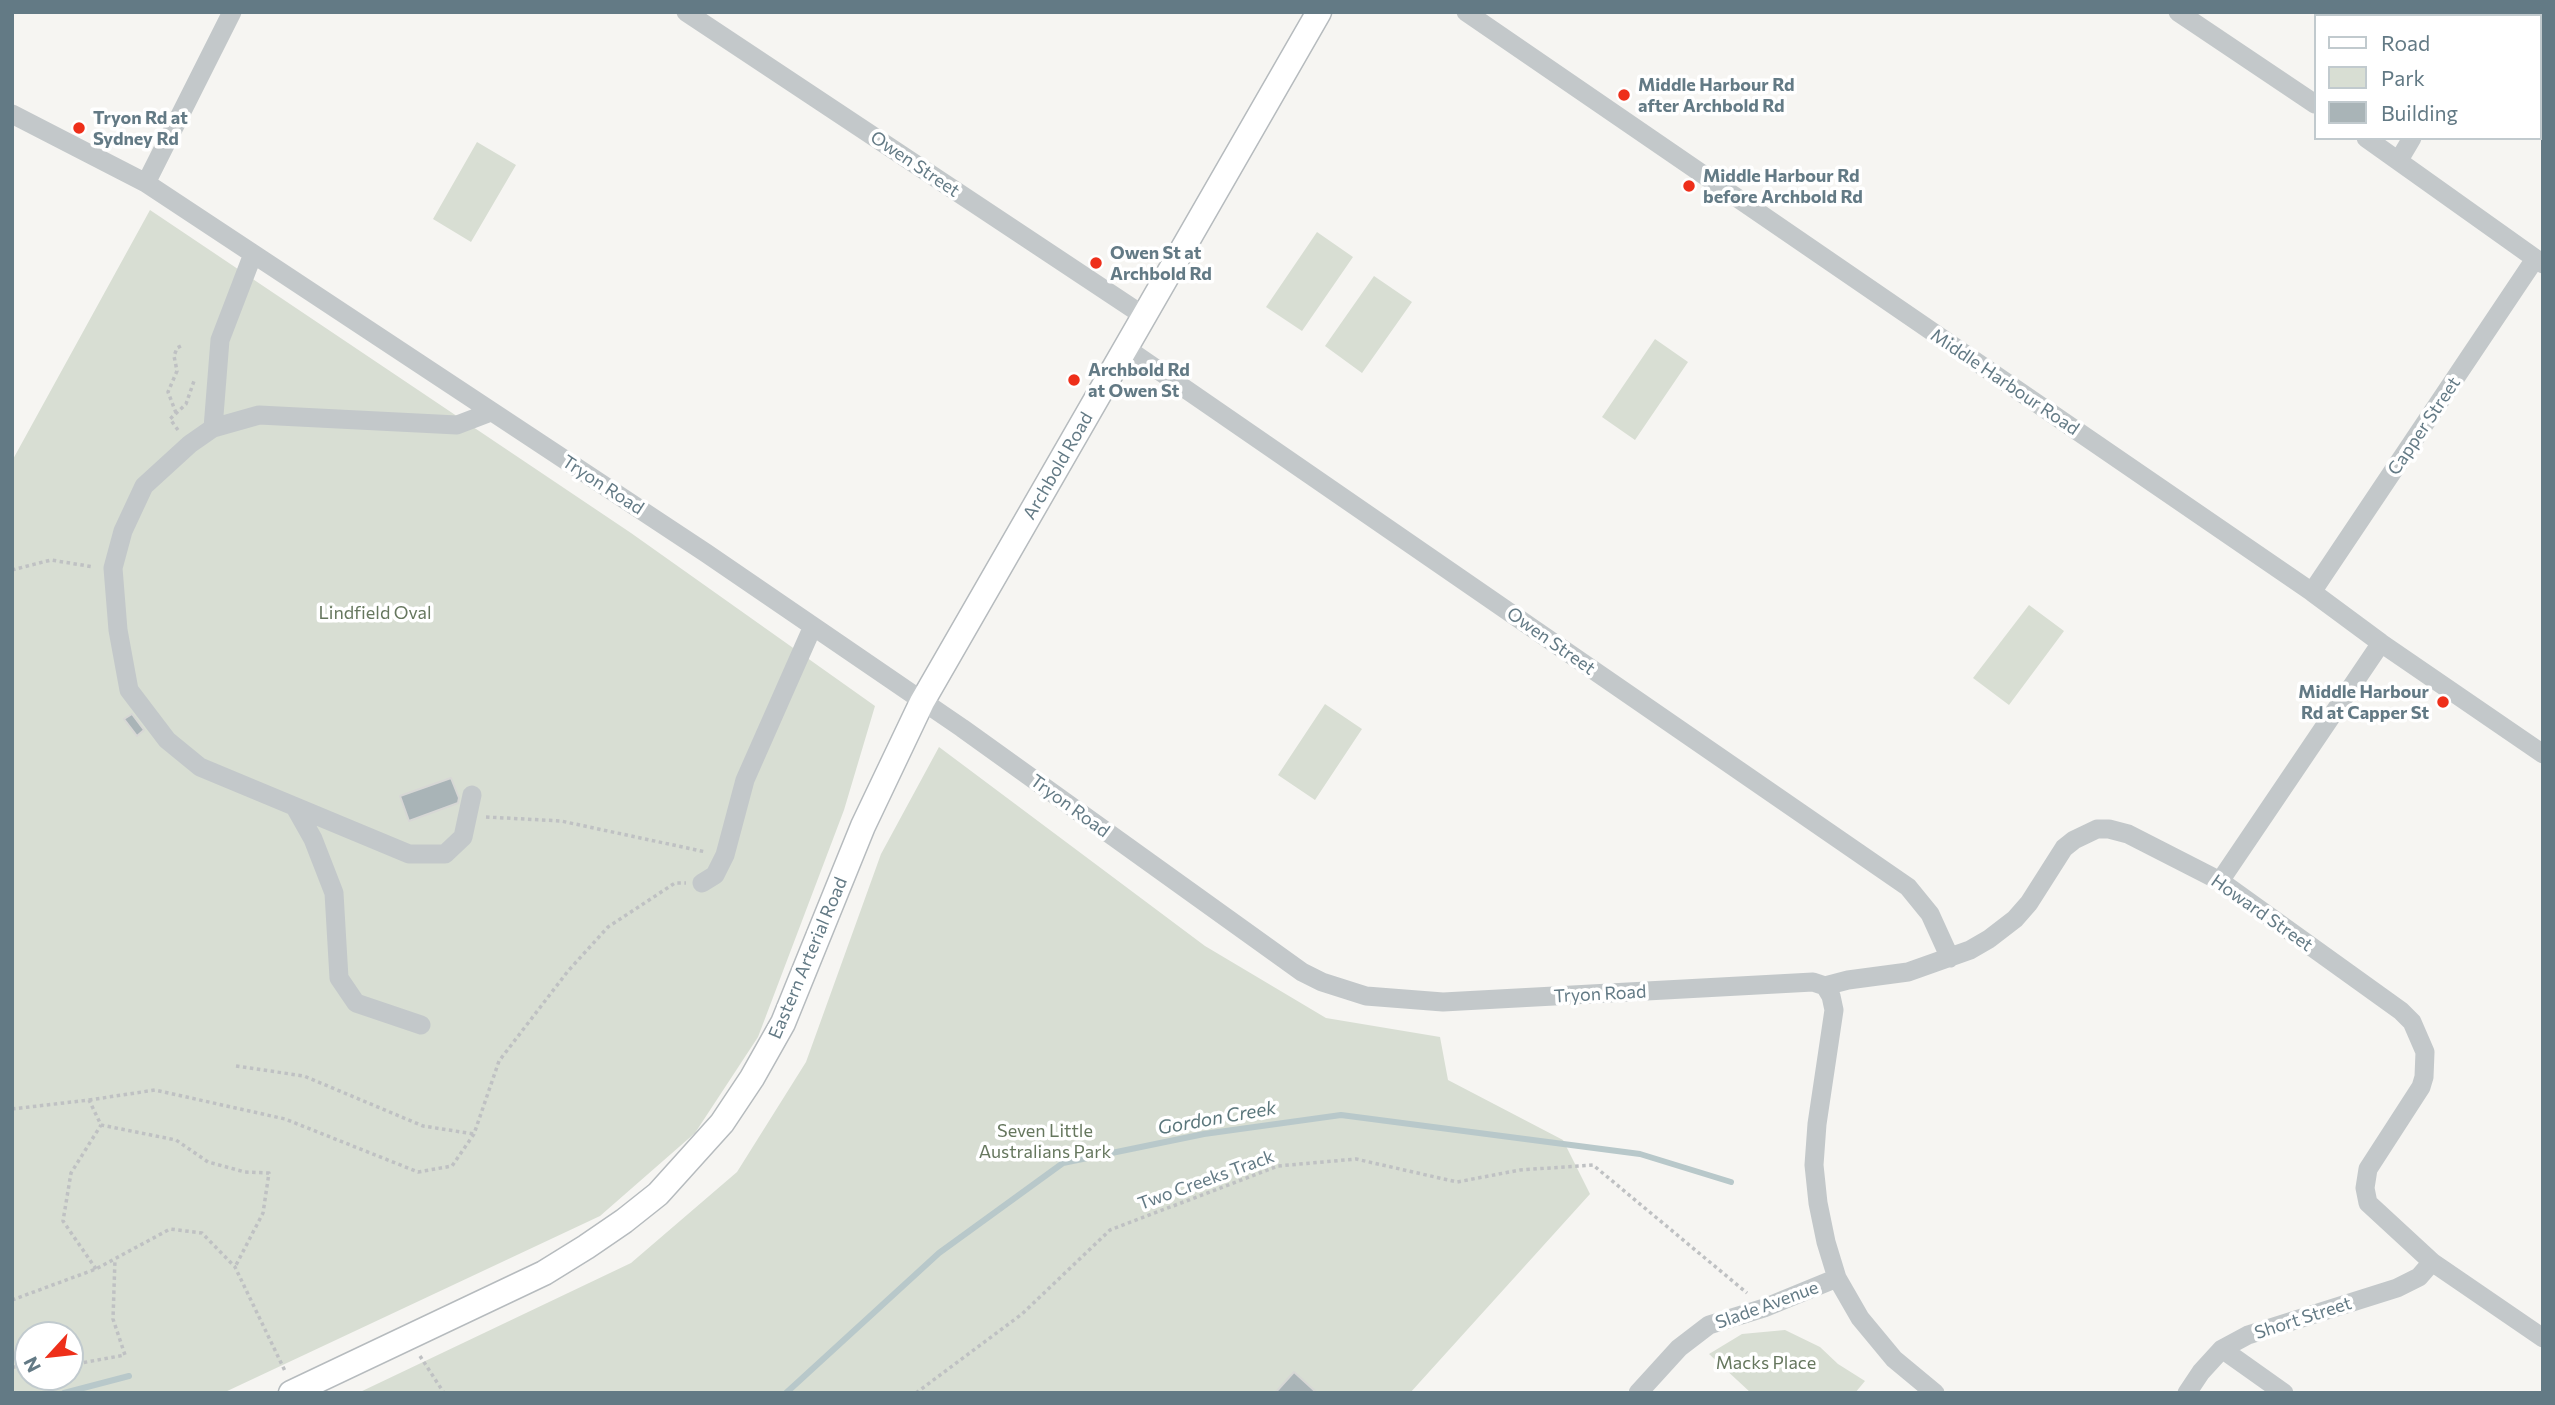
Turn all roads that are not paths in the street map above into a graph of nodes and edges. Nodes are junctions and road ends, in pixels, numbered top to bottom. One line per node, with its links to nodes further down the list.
1 (232, 12): 11 (street)
2 (686, 12): 14 (street, Owen Street)
3 (1320, 12): 14 (main road, Archbold Road)
4 (1466, 12): 18 (street, Middle Harbour Road)
5 (2178, 12): 6 (street)
6 (2314, 103)
7 (12, 114): 11 (street, Tryon Road)
8 (2369, 140): 10 (street)
9 (2411, 140): 10 (street)
10 (2399, 160): 13 (street)
11 (146, 183): 12 (street, Tryon Road)
12 (253, 254): 16 (street, Tryon Road); 17 (street)
13 (2539, 261): 18 (street, Capper Street)
14 (1144, 316): 15 (main road, Archbold Road)
15 (1126, 348): 21 (main road, Archbold Road); 27 (street, Owen Street)
16 (491, 412): 17 (street); 19 (street, Tryon Road)
17 (213, 428): 24 (street)
18 (2312, 592): 20 (street, Middle Harbour Road)
19 (813, 626): 21 (street, Tryon Road); 26 (street)
20 (2381, 643): 22 (street, Middle Harbour Road); 25 (street)
21 (922, 702): 28 (street, Tryon Road); 34 (main road, Eastern Arterial Road)
22 (2543, 754)
23 (471, 795): 24 (street)
24 (295, 807): 29 (street)
25 (2220, 881): 27 (street, Howard Street); 30 (street, Howard Street)
26 (702, 883)
27 (1950, 958): 28 (street, Howard Street)
28 (1825, 986): 31 (street)
29 (421, 1025)
30 (2432, 1262): 32 (street, Howard Street); 33 (street, Short Street)
31 (1837, 1278): 35 (street, Slade Avenue); 36 (street)
32 (2543, 1338)
33 (2222, 1349): 37 (street, Short Street); 38 (street)
34 (293, 1392)
35 (1638, 1393)
36 (1935, 1393)
37 (2187, 1393)
38 (2284, 1393)

